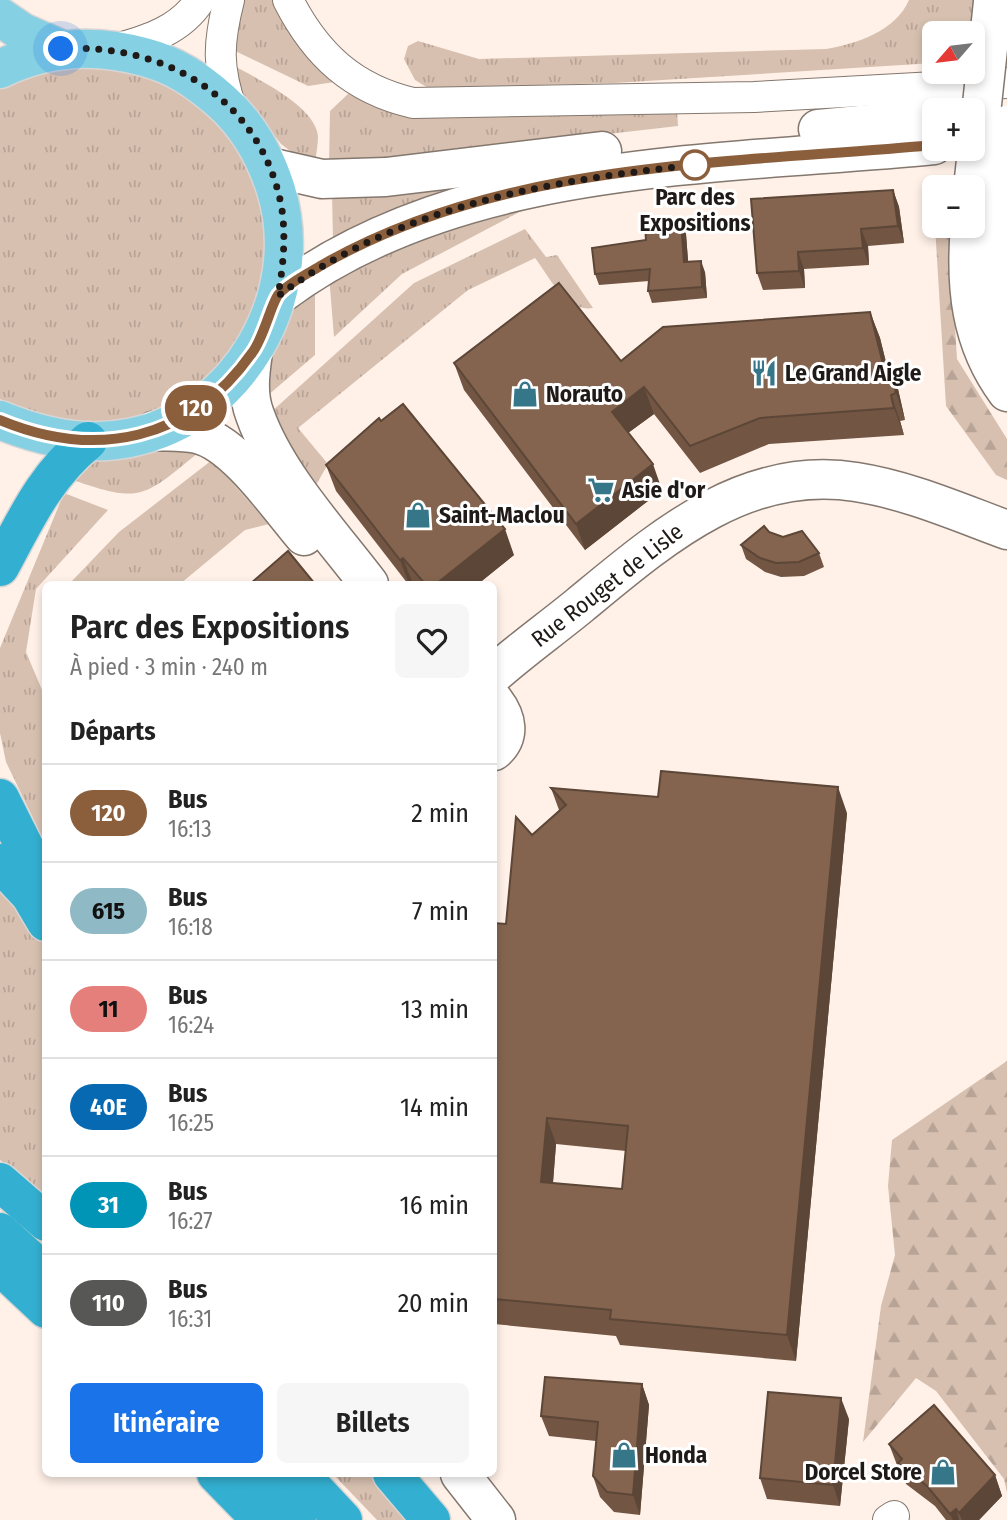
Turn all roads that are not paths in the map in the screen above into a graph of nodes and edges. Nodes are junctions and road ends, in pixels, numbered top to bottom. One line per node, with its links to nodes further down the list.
1 (200, 0): 7 (street)
2 (229, 0): 10 (street)
3 (288, 0): 9 (street)
4 (993, 1): 20 (street, bridge)
5 (0, 17): 6 (main road)
6 (61, 49): 7 (main road); 8 (main road)
7 (116, 49): 10 (main road)
8 (0, 69)
9 (1007, 83)
10 (232, 110): 18 (main road)
11 (1007, 112): 12 (street)
12 (985, 113)
13 (922, 120): 19 (street)
14 (1007, 125): 21 (street, bridge)
15 (1007, 139): 16 (street)
16 (985, 141)
17 (922, 146): 19 (street)
18 (269, 167): 19 (street); 24 (main road)
19 (570, 167): 24 (street)
20 (983, 175)
21 (985, 181)
22 (985, 210): 25 (street)
23 (969, 238): 27 (street)
24 (278, 296): 26 (main road)
25 (1007, 341)
26 (253, 352): 29 (main road); 34 (street)
27 (1007, 392)
28 (0, 420): 30 (main road)
29 (153, 431): 30 (main road); 33 (street)
30 (88, 441): 32 (highway)
31 (1007, 530): 35 (street, Rue Rouget de Lisle)
32 (0, 567)
33 (343, 581)
34 (367, 581)
35 (497, 672)
36 (497, 706): 37 (street)
37 (497, 746)
38 (0, 797): 40 (highway)
39 (0, 863): 41 (highway)
40 (42, 882)
41 (42, 915)
42 (0, 1182): 43 (highway)
43 (42, 1219)
44 (0, 1232): 46 (highway)
45 (0, 1266): 47 (highway)
46 (42, 1270)
47 (42, 1305)
48 (219, 1477): 53 (highway)
49 (255, 1477): 54 (highway)
50 (303, 1477): 55 (highway)
51 (395, 1477): 56 (highway)
52 (462, 1477): 57 (street)
53 (261, 1520)
54 (297, 1520)
55 (343, 1520)
56 (431, 1520)
57 (496, 1520)

